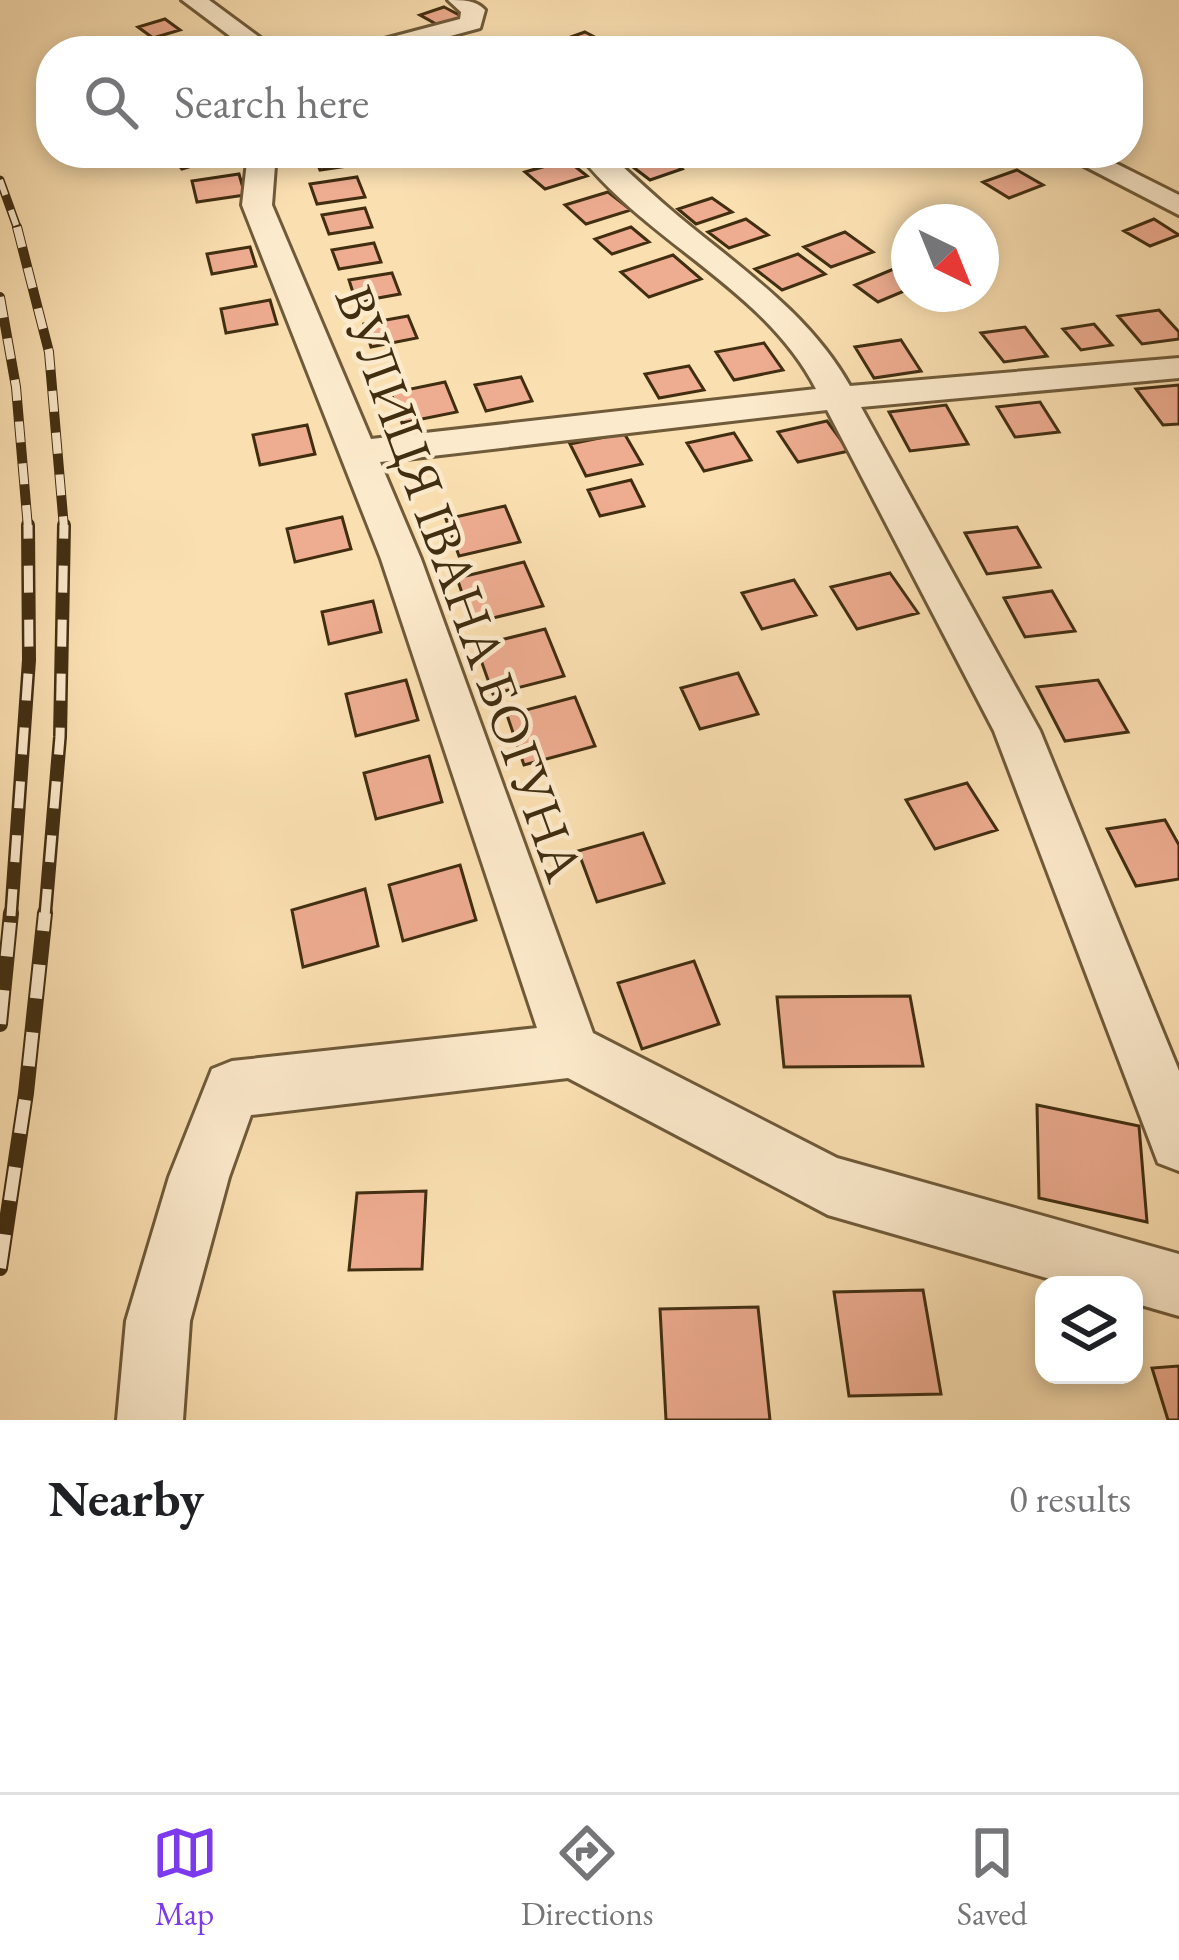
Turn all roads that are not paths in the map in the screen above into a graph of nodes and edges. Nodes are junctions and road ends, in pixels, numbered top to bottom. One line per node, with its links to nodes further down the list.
1 (194, 0): 3 (street)
2 (460, 0): 4 (street)
3 (245, 36)
4 (423, 36)
5 (261, 168): 11 (street, ВУЛИЦЯ ІВАНА БОГУНА)
6 (608, 168): 10 (street)
7 (1103, 168): 8 (street)
8 (1179, 206)
9 (1179, 368): 10 (street)
10 (838, 398): 11 (street); 13 (street)
11 (357, 454): 12 (street, ВУЛИЦЯ ІВАНА БОГУНА)
12 (572, 1051): 14 (street); 15 (street)
13 (1179, 1142)
14 (1179, 1285)
15 (150, 1420)

